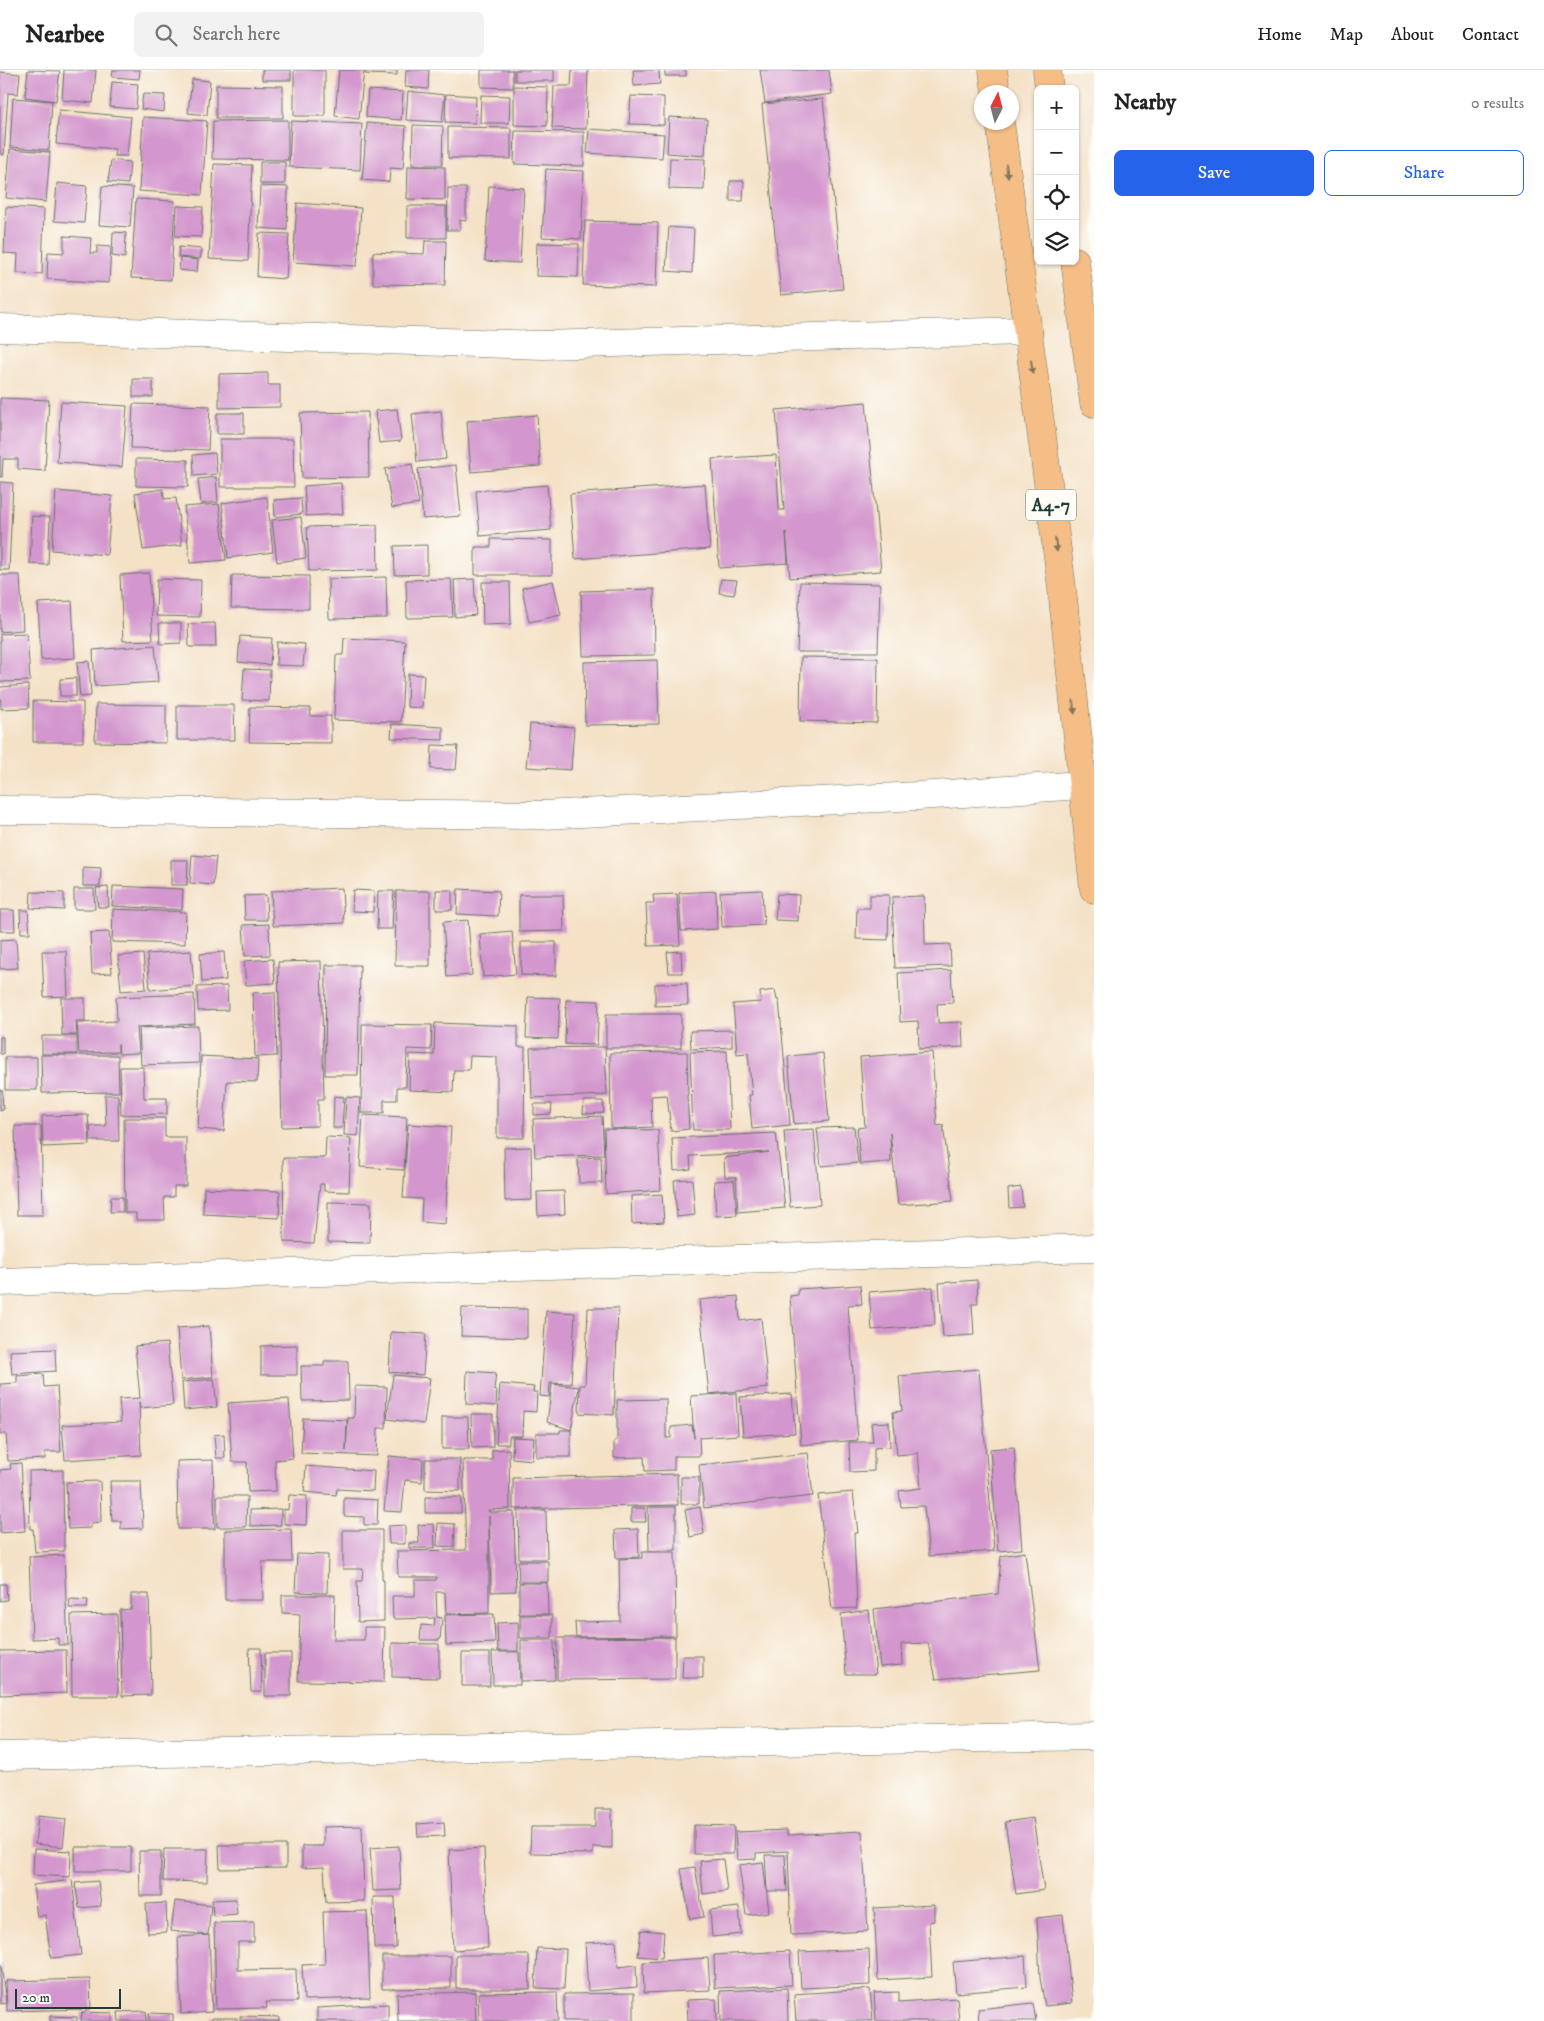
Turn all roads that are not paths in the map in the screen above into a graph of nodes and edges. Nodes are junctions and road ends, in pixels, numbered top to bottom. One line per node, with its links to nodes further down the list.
1 (993, 70): 3 (highway)
2 (1047, 70): 4 (highway)
3 (995, 85)
4 (1049, 85)
5 (1001, 130): 8 (highway, A4-7, one-way to 8)
6 (1076, 265): 9 (highway)
7 (0, 328): 8 (street)
8 (1028, 331): 10 (highway, A4-7, one-way to 10)
9 (1094, 402)
10 (1082, 785): 11 (street); 12 (highway, A4-7)
11 (0, 810)
12 (1094, 889)
13 (1094, 1248): 14 (street)
14 (0, 1282)
15 (1094, 1736): 16 (street)
16 (0, 1756)

